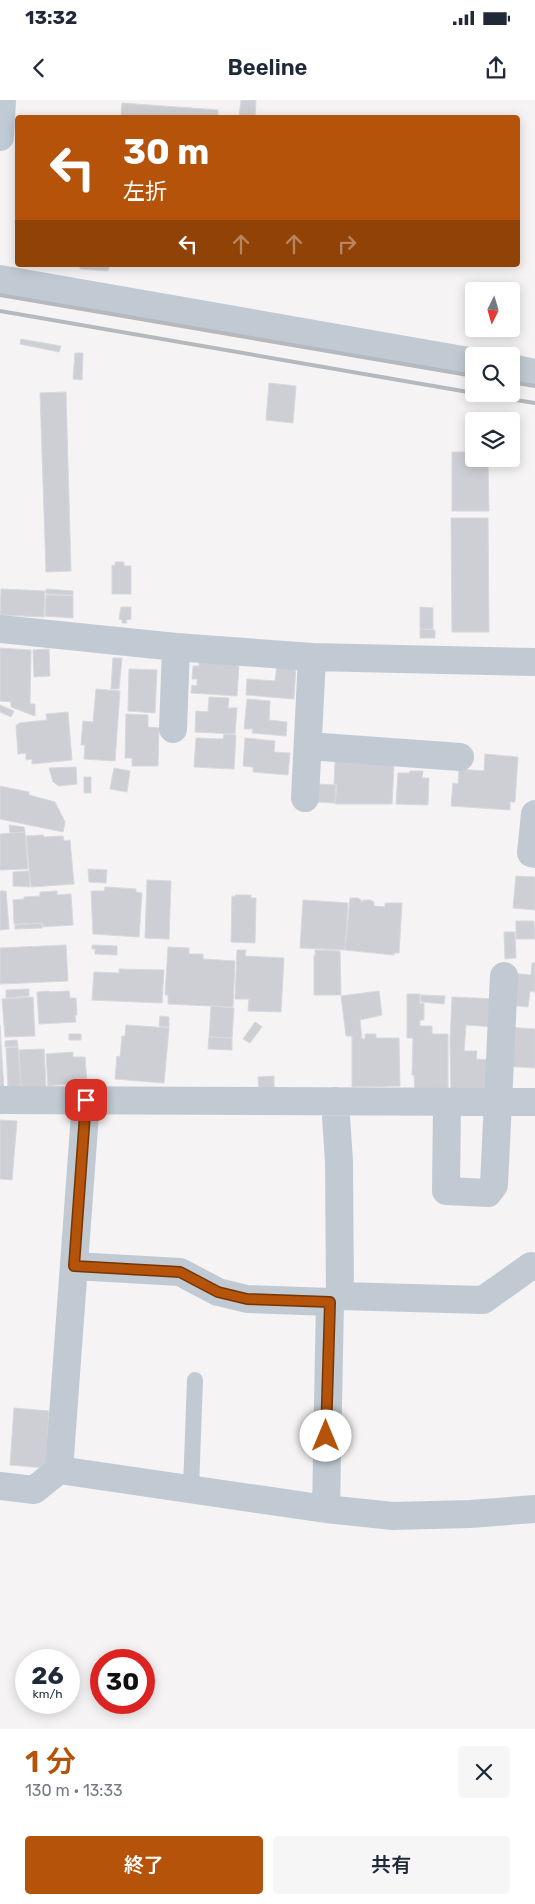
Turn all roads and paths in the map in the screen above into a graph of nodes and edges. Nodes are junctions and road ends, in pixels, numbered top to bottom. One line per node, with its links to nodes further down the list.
1 (2, 100): 2 (street)
2 (0, 137)
3 (0, 279): 4 (street)
4 (465, 360)
5 (520, 370): 6 (street)
6 (535, 372)
7 (0, 629): 8 (street)
8 (176, 647): 9 (street); 11 (street)
9 (312, 657): 10 (street); 12 (street)
10 (535, 662)
11 (173, 729)
12 (308, 746): 13 (street); 14 (street)
13 (460, 758)
14 (305, 798)
15 (535, 814): 16 (street)
16 (535, 854)
17 (504, 976): 22 (street)
18 (0, 1100): 19 (street)
19 (86, 1100): 20 (street); 24 (street)
20 (336, 1101): 21 (street); 26 (street)
21 (447, 1102): 22 (street); 22 (street)
22 (499, 1102): 23 (street)
23 (535, 1102)
24 (74, 1266): 26 (street); 28 (street)
25 (535, 1266): 26 (street)
26 (335, 1299): 32 (street)
27 (195, 1380): 30 (lane)
28 (59, 1470): 29 (street); 30 (street)
29 (0, 1486)
30 (191, 1488): 32 (street)
31 (535, 1508): 32 (street)
32 (326, 1509)

